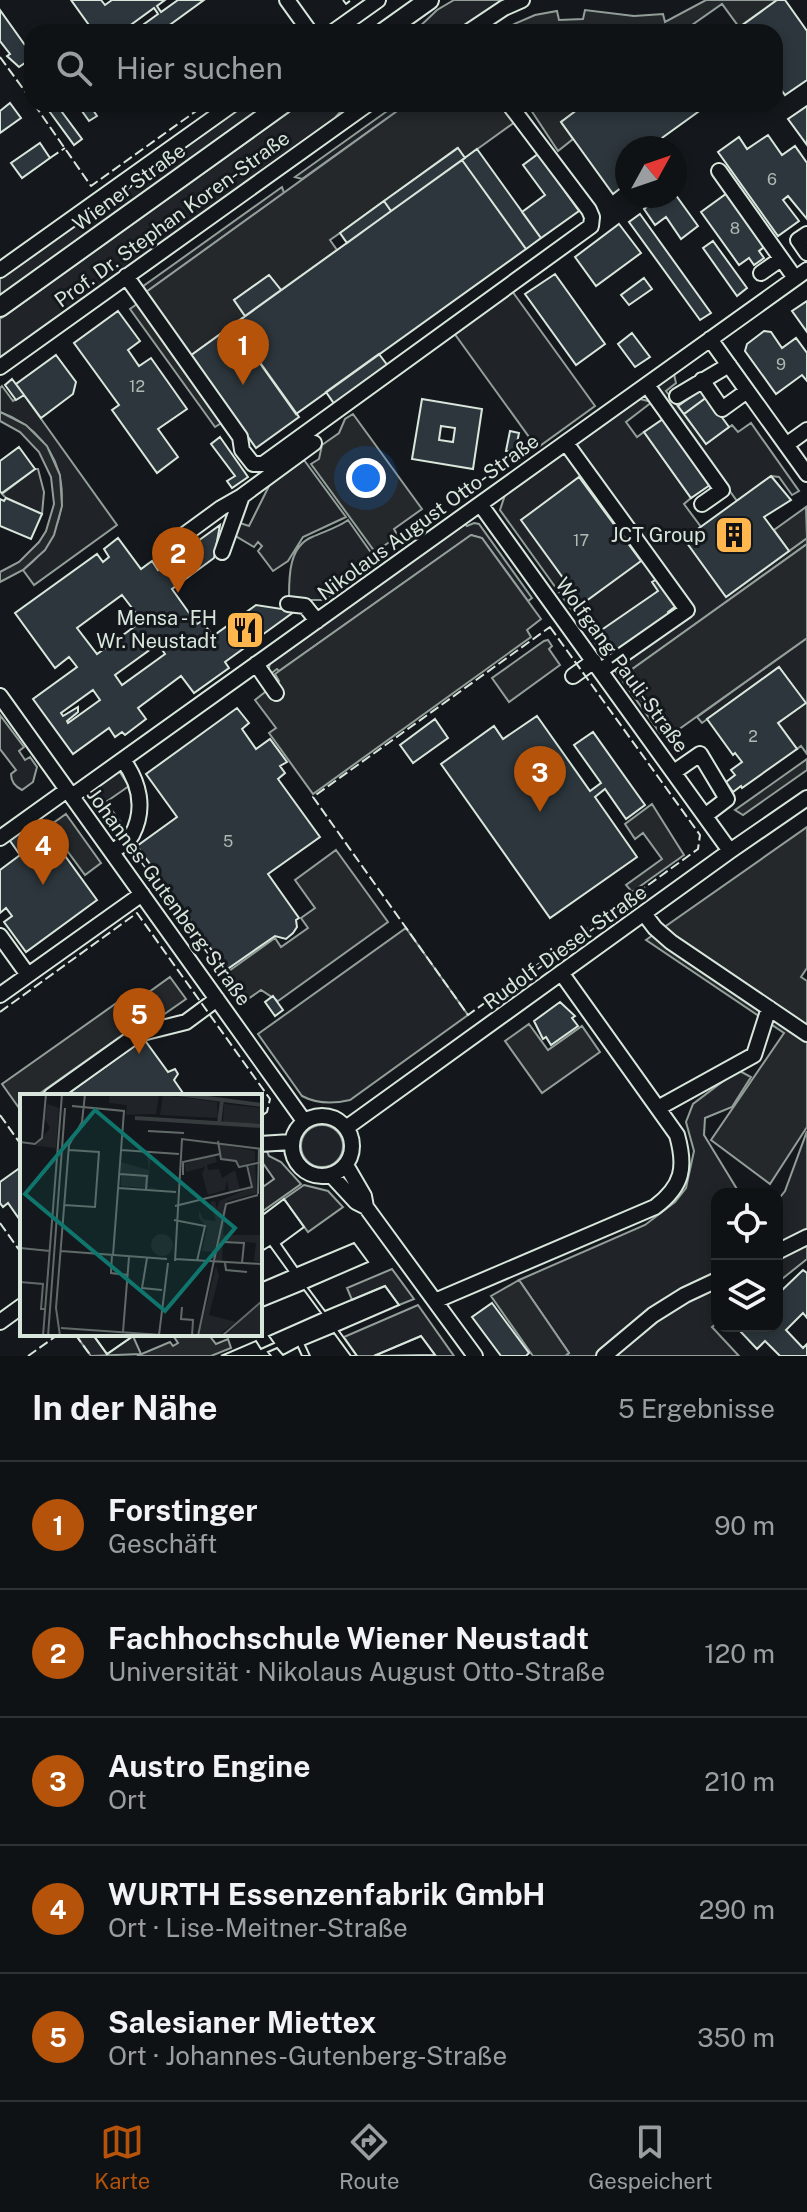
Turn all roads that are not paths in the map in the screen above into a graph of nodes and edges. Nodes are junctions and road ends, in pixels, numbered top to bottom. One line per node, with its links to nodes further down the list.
1 (287, 0): 5 (street)
2 (378, 0): 6 (street)
3 (429, 0): 7 (main road)
4 (522, 0): 8 (street)
5 (304, 24)
6 (344, 24)
7 (395, 24)
8 (480, 24)
9 (220, 112): 17 (street)
10 (272, 112): 21 (main road, Wiener Straße)
11 (357, 112): 20 (street, Prof. Dr. Stephan Koren-Straße)
12 (515, 112): 20 (street)
13 (719, 171): 16 (street)
14 (807, 234): 15 (street)
15 (807, 253)
16 (781, 259): 18 (street); 19 (street)
17 (0, 270)
18 (761, 273)
19 (801, 274): 22 (street, Nikolaus August Otto-Straße)
20 (126, 276): 25 (street, Prof. Dr. Stephan Koren-Straße)
21 (0, 307)
22 (710, 339): 23 (street, Nikolaus August Otto-Straße); 24 (street)
23 (674, 365): 26 (street, Nikolaus August Otto-Straße); 27 (street)
24 (729, 365): 27 (street); 28 (street)
25 (0, 367)
26 (647, 385): 31 (street, Nikolaus August Otto-Straße); 36 (street)
27 (689, 388): 28 (street)
28 (747, 391): 32 (street)
29 (807, 430): 32 (street)
30 (314, 443): 34 (street)
31 (566, 443): 35 (street, Nikolaus August Otto-Straße); 41 (street)
32 (786, 445): 33 (street)
33 (807, 474)
34 (242, 496): 37 (street); 38 (street)
35 (480, 504): 40 (street, Nikolaus August Otto-Straße); 41 (street, Wolfgang Pauli-Straße)
36 (702, 504)
37 (169, 546)
38 (222, 552)
39 (288, 604): 40 (street)
40 (317, 621): 42 (street, Nikolaus August Otto-Straße)
41 (597, 666): 43 (street); 47 (street, Wolfgang Pauli-Straße)
42 (253, 667): 44 (street); 46 (street, Nikolaus August Otto-Straße)
43 (573, 676)
44 (273, 695)
45 (0, 696): 48 (street, Johannes-Gutenberg-Straße)
46 (123, 760): 48 (street, Nikolaus August Otto-Straße); 53 (street)
47 (674, 772): 50 (street, Wolfgang Pauli-Straße); 50 (street)
48 (70, 793): 51 (street, Nikolaus August Otto-Straße); 53 (street, Johannes-Gutenberg-Straße)
49 (807, 798): 52 (street, Rudolf-Diesel-Straße)
50 (706, 815): 52 (street, Wolfgang Pauli-Straße)
51 (0, 838)
52 (730, 851): 55 (street, Rudolf-Diesel-Straße)
53 (112, 852): 54 (street, Johannes-Gutenberg-Straße)
54 (142, 894): 58 (street); 60 (street, Johannes-Gutenberg-Straße)
55 (645, 915): 57 (street, Rudolf-Diesel-Straße); 61 (street)
56 (0, 936): 58 (street)
57 (562, 974): 64 (street); 66 (street, Rudolf-Diesel-Straße)
58 (28, 975): 59 (street)
59 (0, 995)
60 (217, 999): 63 (street); 65 (street, Johannes-Gutenberg-Straße)
61 (769, 1008): 62 (street); 64 (street)
62 (807, 1034)
63 (54, 1094)
64 (658, 1108): 73 (street)
65 (304, 1121): 66 (street); 67 (street)
66 (346, 1128): 69 (street)
67 (291, 1142): 68 (street); 69 (street)
68 (262, 1144)
69 (339, 1170): 73 (street)
70 (807, 1237): 71 (street)
71 (783, 1249)
72 (711, 1283): 77 (street)
73 (435, 1301): 76 (street)
74 (20, 1307): 75 (street)
75 (0, 1322)
76 (475, 1356)
77 (604, 1356)

